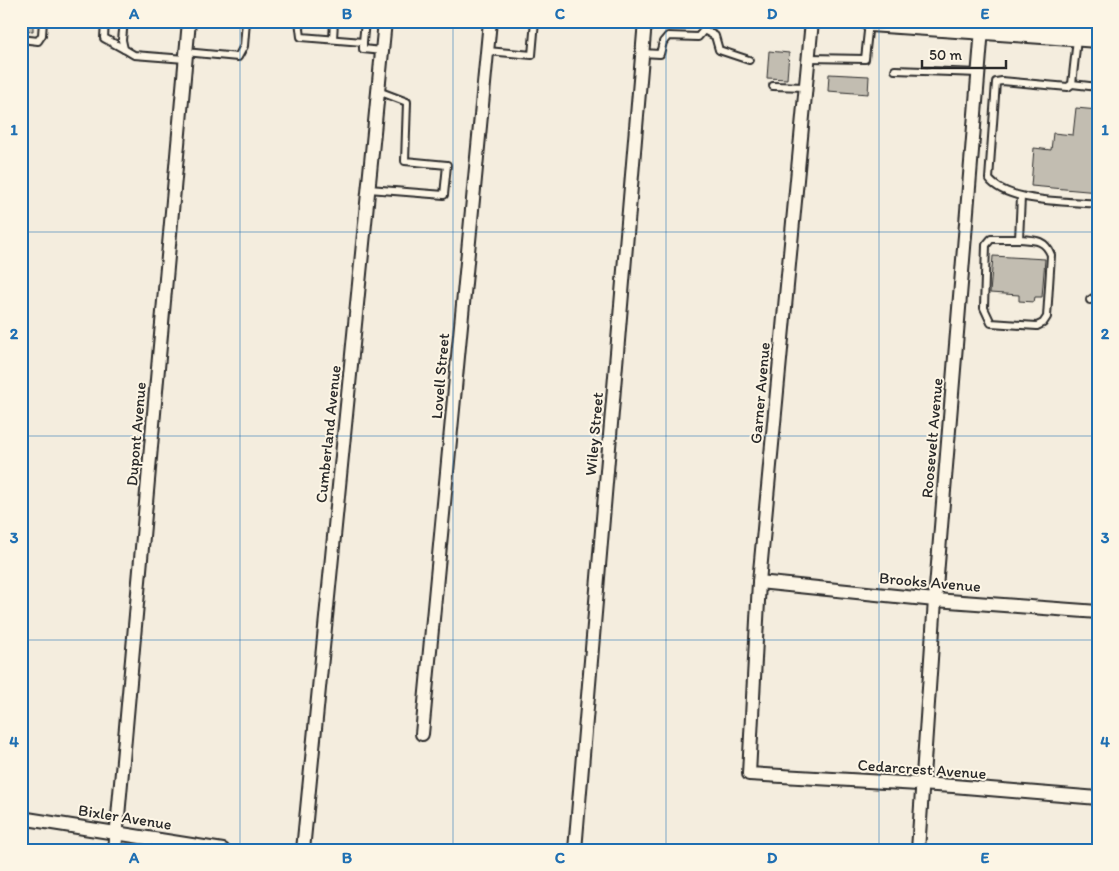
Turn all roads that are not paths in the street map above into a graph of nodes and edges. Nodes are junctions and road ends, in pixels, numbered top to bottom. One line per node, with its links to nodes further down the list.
1 (43, 21): 23 (lane)
2 (105, 21): 26 (lane)
3 (124, 21): 26 (lane)
4 (189, 21): 30 (street, Dupont Avenue)
5 (246, 21): 30 (lane)
6 (299, 21): 15 (lane); 24 (lane)
7 (365, 21): 25 (lane)
8 (385, 21): 27 (street, Cumberland Avenue)
9 (490, 21): 28 (street, Lovell Street)
10 (535, 21): 28 (lane)
11 (645, 21): 29 (street, Wiley Street)
12 (705, 21): 20 (lane)
13 (812, 21): 31 (street, Garner Avenue)
14 (869, 21): 19 (main road); 31 (lane)
15 (308, 22)
16 (333, 23): 17 (lane); 24 (lane)
17 (325, 24)
18 (1014, 26): 19 (main road); 21 (main road)
19 (982, 29): 34 (street, Roosevelt Avenue)
20 (704, 30): 29 (lane); 32 (lane)
21 (1078, 36): 22 (main road); 35 (lane)
22 (1098, 37)
23 (21, 39)
24 (333, 39): 25 (lane)
25 (363, 42): 27 (lane)
26 (124, 49): 30 (lane)
27 (382, 51): 39 (street, Cumberland Avenue)
28 (488, 51): 49 (street, Lovell Street)
29 (642, 52): 58 (street, Wiley Street)
30 (185, 56): 54 (street, Dupont Avenue)
31 (808, 58): 37 (street, Garner Avenue)
32 (749, 60)
33 (895, 70): 34 (lane)
34 (979, 73): 47 (street, Roosevelt Avenue)
35 (1072, 84): 38 (lane); 41 (lane)
36 (773, 86): 37 (lane)
37 (806, 87): 46 (street, Garner Avenue)
38 (1098, 87)
39 (378, 91): 40 (street, Cumberland Avenue); 40 (lane)
40 (369, 189): 57 (street, Cumberland Avenue)
41 (1021, 197): 42 (lane); 43 (lane)
42 (1098, 204)
43 (1019, 239): 43 (lane)
44 (1098, 294): 45 (lane)
45 (1090, 300)
46 (759, 582): 47 (street, Brooks Avenue); 50 (street, Garner Avenue)
47 (935, 600): 48 (street, Brooks Avenue); 51 (street, Roosevelt Avenue)
48 (1098, 612)
49 (422, 734)
50 (750, 769): 51 (street, Cedarcrest Avenue)
51 (921, 784): 52 (street, Cedarcrest Avenue); 59 (street, Roosevelt Avenue)
52 (1098, 798)
53 (21, 818): 54 (street, Bixler Avenue)
54 (117, 832): 55 (street, Dupont Avenue); 56 (street, Bixler Avenue)
55 (115, 850)
56 (223, 850)
57 (303, 850)
58 (575, 850)
59 (918, 850)

